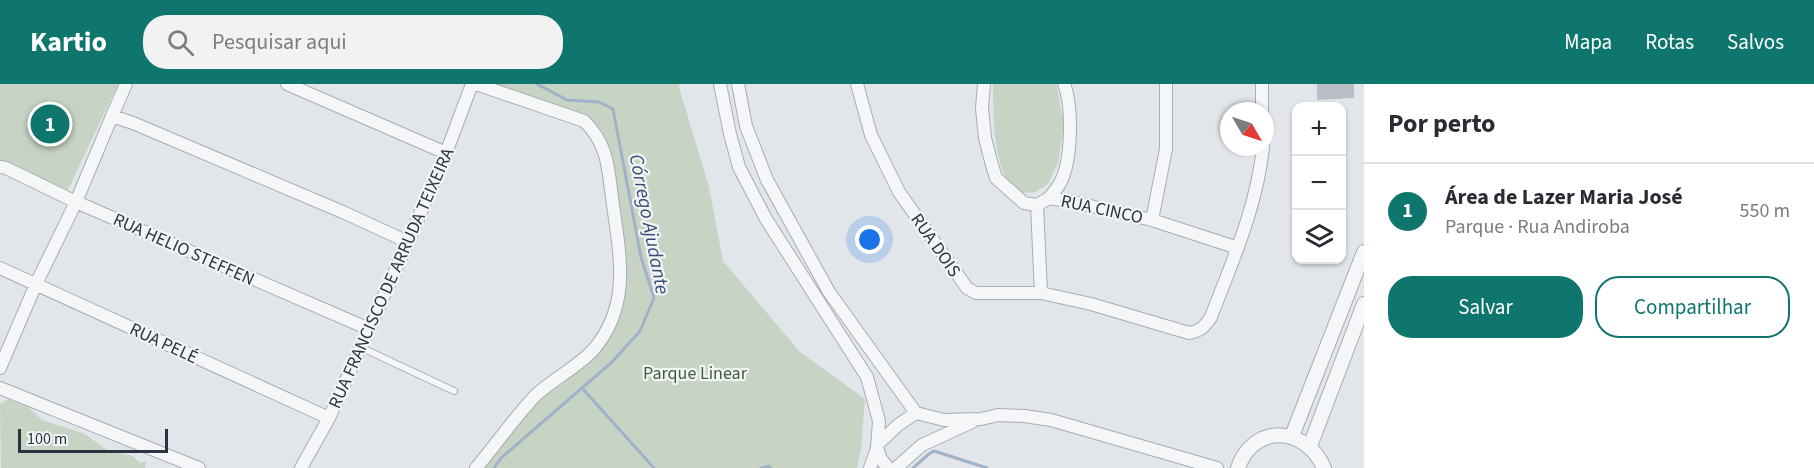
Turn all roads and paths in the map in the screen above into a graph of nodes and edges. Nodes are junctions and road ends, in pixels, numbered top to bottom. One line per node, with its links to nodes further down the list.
1 (126, 84): 12 (street)
2 (287, 84): 13 (street)
3 (474, 84): 13 (street, RUA FRANCISCO DE ARRUDA TEIXEIRA); 41 (street)
4 (720, 84): 37 (street)
5 (738, 84): 33 (street)
6 (857, 84): 26 (street, RUA DOIS)
7 (984, 84): 18 (street, RUA CINCO)
8 (1064, 84): 16 (street)
9 (1166, 84): 20 (street)
10 (1262, 84): 11 (street)
11 (1262, 102)
12 (117, 118): 17 (street); 21 (street)
13 (446, 153): 21 (street, RUA FRANCISCO DE ARRUDA TEIXEIRA)
14 (1261, 156): 22 (street)
15 (0, 166): 17 (street, RUA HELIO STEFFEN)
16 (1061, 182): 18 (street); 19 (street)
17 (76, 202): 25 (street); 28 (street, RUA HELIO STEFFEN)
18 (1043, 202): 19 (street, RUA CINCO); 26 (street)
19 (1073, 202): 20 (street, RUA CINCO)
20 (1152, 220): 22 (street, RUA CINCO)
21 (408, 242): 28 (street, RUA FRANCISCO DE ARRUDA TEIXEIRA)
22 (1238, 248): 26 (street, RUA DOIS)
23 (1364, 252): 36 (street)
24 (0, 268): 25 (street, RUA PELÉ)
25 (36, 284): 30 (street); 34 (street, RUA PELÉ)
26 (1041, 293)
27 (1364, 304): 38 (street)
28 (369, 329): 29 (street, RUA FRANCISCO DE ARRUDA TEIXEIRA)
29 (360, 347): 32 (lane); 34 (street, RUA FRANCISCO DE ARRUDA TEIXEIRA)
30 (0, 368)
31 (0, 388): 39 (street)
32 (454, 391)
33 (916, 414): 35 (street); 37 (street)
34 (329, 418): 40 (street, RUA FRANCISCO DE ARRUDA TEIXEIRA)
35 (981, 418): 44 (street); 45 (street)
36 (1292, 436): 38 (street); 46 (street)
37 (877, 446): 42 (street); 43 (street)
38 (1310, 446): 47 (street)
39 (199, 468)
40 (301, 468)
41 (476, 468)
42 (870, 468)
43 (888, 468)
44 (896, 468)
45 (1217, 468)
46 (1238, 468)
47 (1323, 468)

